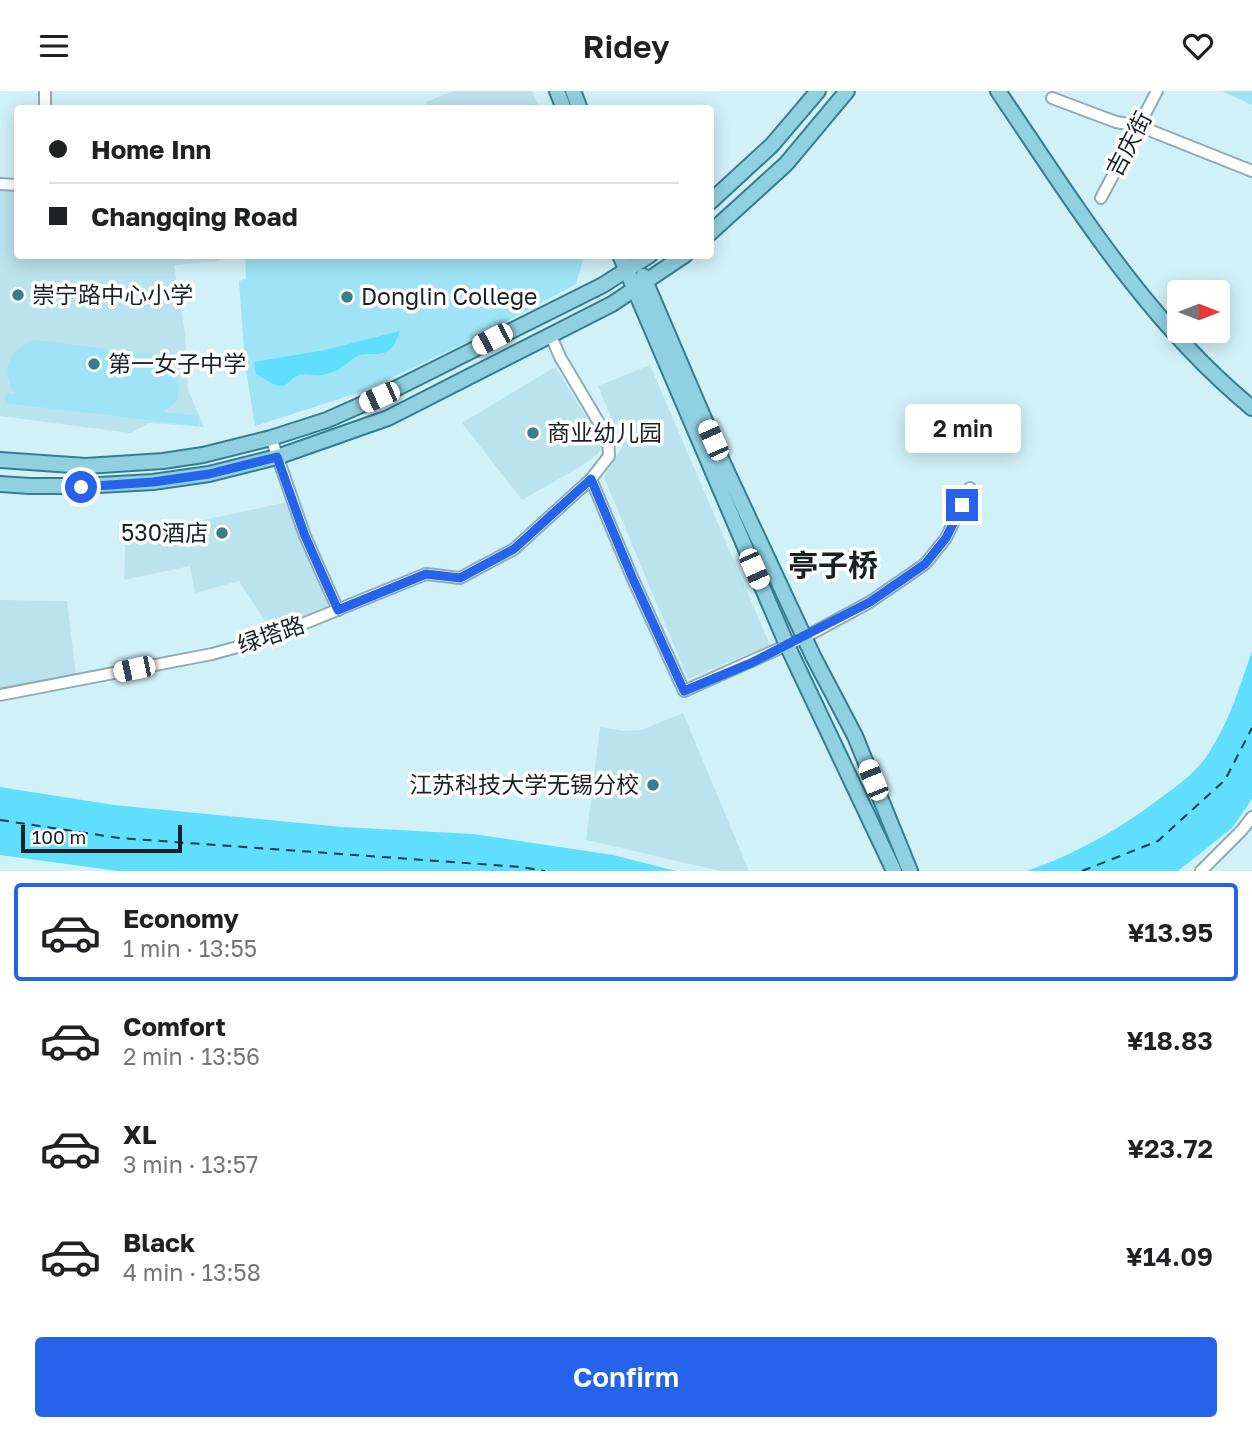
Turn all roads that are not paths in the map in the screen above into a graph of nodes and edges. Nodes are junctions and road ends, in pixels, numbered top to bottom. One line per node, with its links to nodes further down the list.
1 (818, 91): 8 (main road)
2 (847, 91): 10 (main road)
3 (998, 91): 15 (main road)
4 (1157, 91): 6 (street, 吉庆街)
5 (1052, 98): 6 (street)
6 (1139, 126): 7 (street); 9 (street, 吉庆街)
7 (1252, 170)
8 (714, 198)
9 (1101, 198)
10 (714, 229)
11 (679, 259): 13 (main road)
12 (638, 261): 13 (main road); 16 (main road)
13 (640, 285): 14 (main road); 23 (main road); 24 (main road)
14 (551, 336): 17 (main road); 19 (street, 绿塔路)
15 (1252, 408)
16 (271, 438): 17 (street); 18 (main road)
17 (277, 457): 20 (main road); 22 (street)
18 (0, 460)
19 (591, 479): 22 (street, 绿塔路); 24 (street)
20 (0, 484)
21 (971, 488): 23 (street)
22 (338, 610): 25 (street, 绿塔路)
23 (805, 637): 24 (street); 27 (main road)
24 (787, 645): 28 (main road)
25 (0, 695)
26 (1252, 817): 29 (street)
27 (910, 869)
28 (894, 871)
29 (1200, 871)

